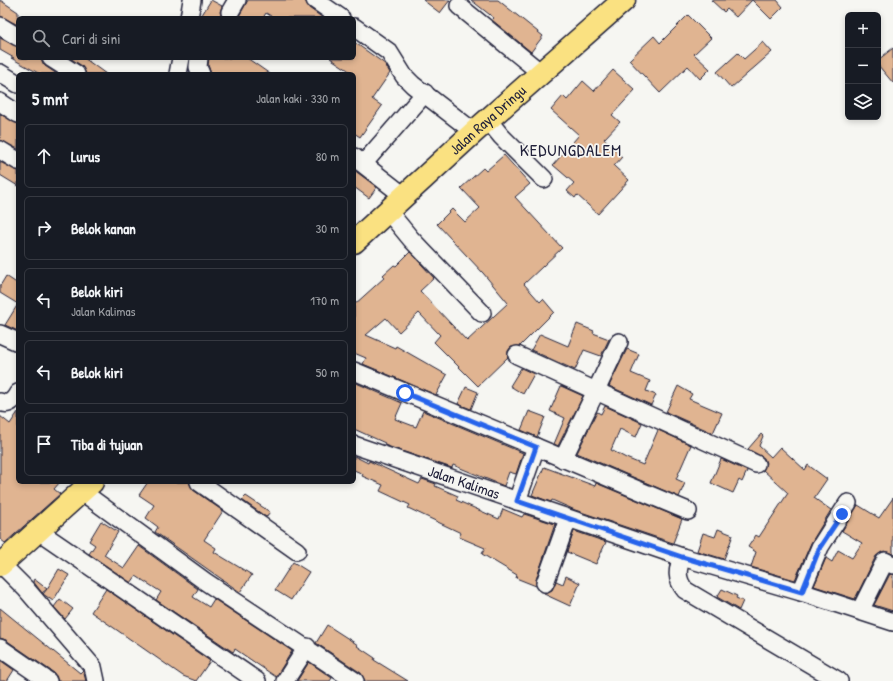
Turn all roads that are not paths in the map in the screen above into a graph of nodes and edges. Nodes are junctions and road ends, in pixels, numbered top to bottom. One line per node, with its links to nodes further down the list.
1 (192, 0): 5 (street)
2 (315, 0): 6 (street)
3 (624, 0): 17 (highway, Jalan Raya Dringu)
4 (459, 6): 17 (street)
5 (189, 16)
6 (338, 16)
7 (0, 26): 9 (street)
8 (356, 28): 19 (street)
9 (16, 36)
10 (54, 60): 14 (street)
11 (181, 60): 15 (street)
12 (199, 60): 16 (street)
13 (0, 72): 18 (street)
14 (73, 72)
15 (178, 72)
16 (200, 72)
17 (541, 73): 22 (highway, Jalan Raya Dringu)
18 (16, 83)
19 (425, 94): 22 (street); 25 (street)
20 (0, 102): 21 (street)
21 (16, 113)
22 (481, 126): 26 (street); 27 (highway, Jalan Raya Dringu)
23 (0, 150): 24 (street)
24 (16, 160)
25 (359, 160): 27 (street)
26 (544, 179)
27 (404, 196): 28 (highway, Jalan Raya Dringu)
28 (388, 211): 29 (highway, Jalan Raya Dringu); 30 (street)
29 (356, 240)
30 (482, 313)
31 (0, 334): 32 (street)
32 (16, 341)
33 (619, 342): 36 (street)
34 (517, 355): 36 (street)
35 (356, 371): 40 (street)
36 (596, 390): 41 (street); 42 (street)
37 (16, 396): 38 (street)
38 (0, 402)
39 (356, 446): 45 (street, Jalan Kalimas)
40 (536, 447): 41 (street); 45 (street)
41 (563, 459): 47 (street)
42 (756, 464)
43 (202, 484): 50 (street)
44 (87, 487): 49 (highway); 58 (street)
45 (517, 501): 48 (street, Jalan Kalimas)
46 (848, 503): 55 (street)
47 (688, 511)
48 (568, 519): 53 (street, Jalan Kalimas); 54 (street)
49 (37, 530): 52 (highway); 62 (street)
50 (297, 551)
51 (890, 558): 56 (street)
52 (1, 564): 61 (street)
53 (679, 565): 55 (street, Jalan Kalimas); 65 (street)
54 (545, 583)
55 (802, 592): 56 (street, Jalan Kalimas)
56 (860, 611): 57 (street, Jalan Kalimas)
57 (893, 622)
58 (307, 647): 63 (street); 64 (street)
59 (0, 648): 60 (street)
60 (48, 681)
61 (96, 681)
62 (257, 681)
63 (285, 681)
64 (355, 681)
65 (839, 681)

